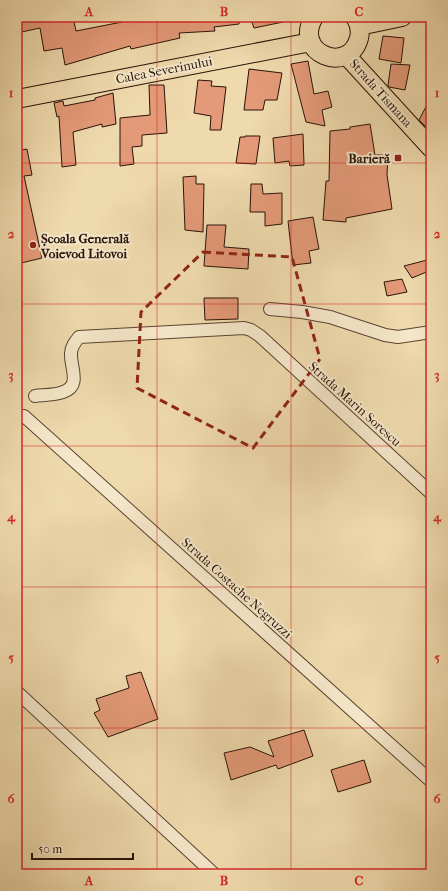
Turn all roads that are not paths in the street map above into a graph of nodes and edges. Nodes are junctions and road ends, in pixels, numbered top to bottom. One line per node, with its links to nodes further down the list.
1 (314, 17): 4 (main road)
2 (402, 17): 3 (main road)
3 (357, 22): 5 (main road)
4 (311, 42): 5 (main road); 6 (main road, Calea Severinului)
5 (346, 55): 7 (main road, Strada Tismana)
6 (17, 99)
7 (431, 148)
8 (270, 309): 9 (street)
9 (431, 332)
10 (35, 396): 12 (street, Strada Marin Sorescu)
11 (24, 416): 14 (street, Strada Costache Negruzzi)
12 (431, 493)
13 (17, 692): 15 (street)
14 (431, 781)
15 (214, 874)

